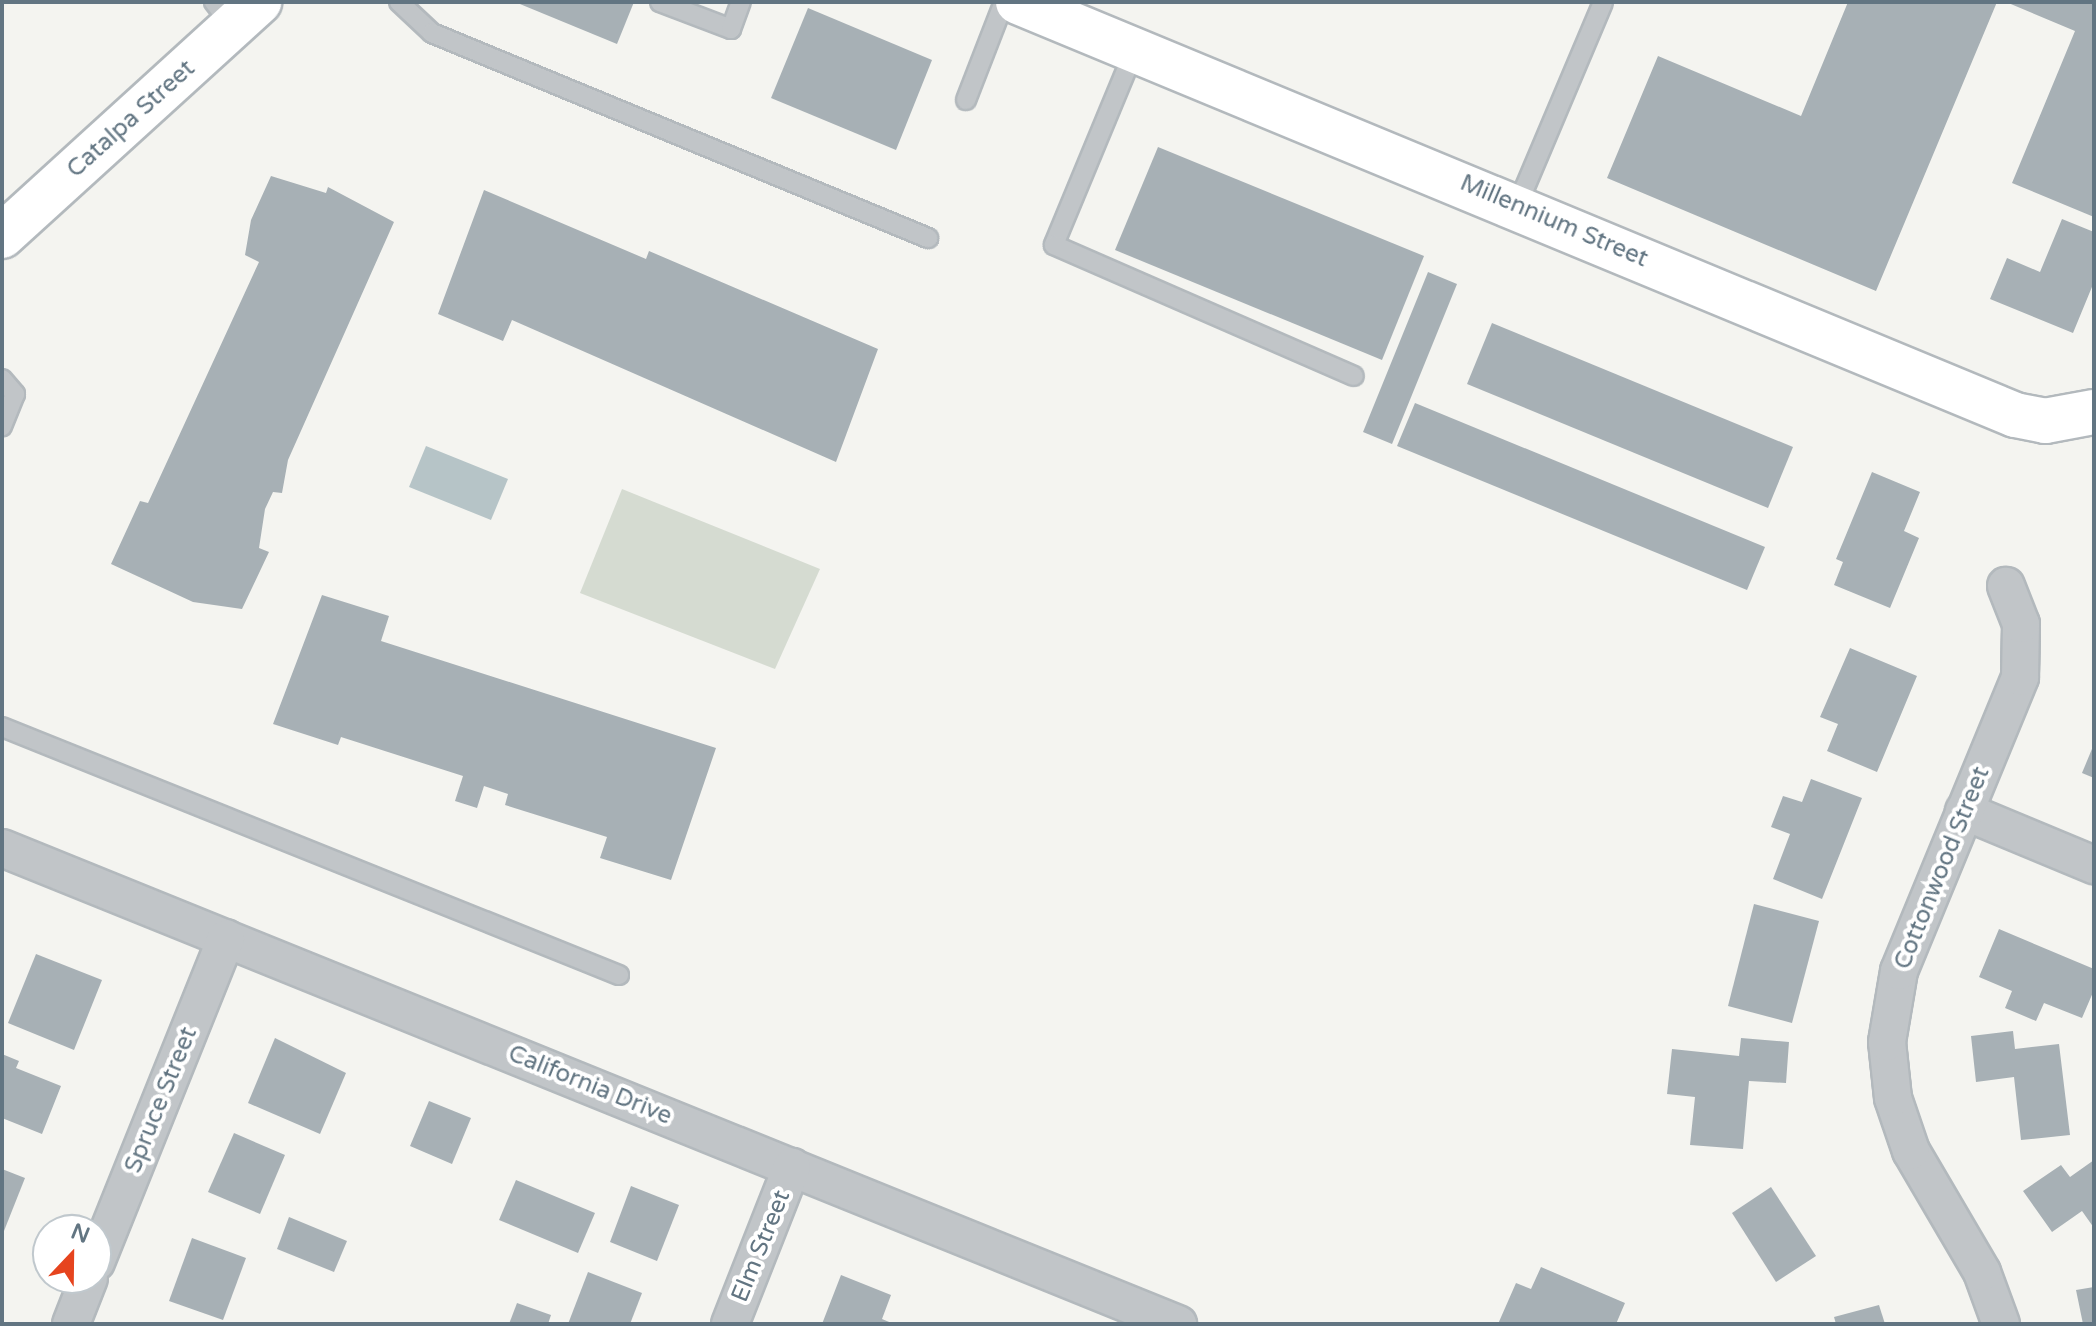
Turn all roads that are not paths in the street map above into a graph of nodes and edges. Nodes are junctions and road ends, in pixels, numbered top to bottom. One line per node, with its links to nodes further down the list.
1 (399, 2): 12 (lane)
2 (660, 2): 3 (lane)
3 (741, 2)
4 (1004, 2): 9 (lane)
5 (1018, 2): 8 (street, Millennium Street)
6 (1603, 2): 10 (lane)
7 (235, 10): 11 (street, Catalpa Street)
8 (1135, 49): 10 (street, Millennium Street); 13 (lane)
9 (966, 100)
10 (1517, 206): 15 (street, Millennium Street)
11 (2, 236)
12 (928, 238)
13 (1354, 376)
14 (2, 379): 16 (lane)
15 (2094, 412)
16 (2, 427)
17 (2006, 586): 19 (street, Cottonwood Street)
18 (2, 727): 23 (lane)
19 (1964, 811): 21 (street); 30 (street, Cottonwood Street)
20 (2, 848): 22 (street, California Drive)
21 (2094, 865)
22 (226, 938): 24 (street, California Drive); 25 (street, Spruce Street)
23 (619, 975)
24 (792, 1167): 28 (street, Elm Street); 29 (street, California Drive)
25 (112, 1222)
26 (83, 1294): 27 (street)
27 (71, 1324)
28 (730, 1324)
29 (1178, 1324)
30 (2001, 1324)

